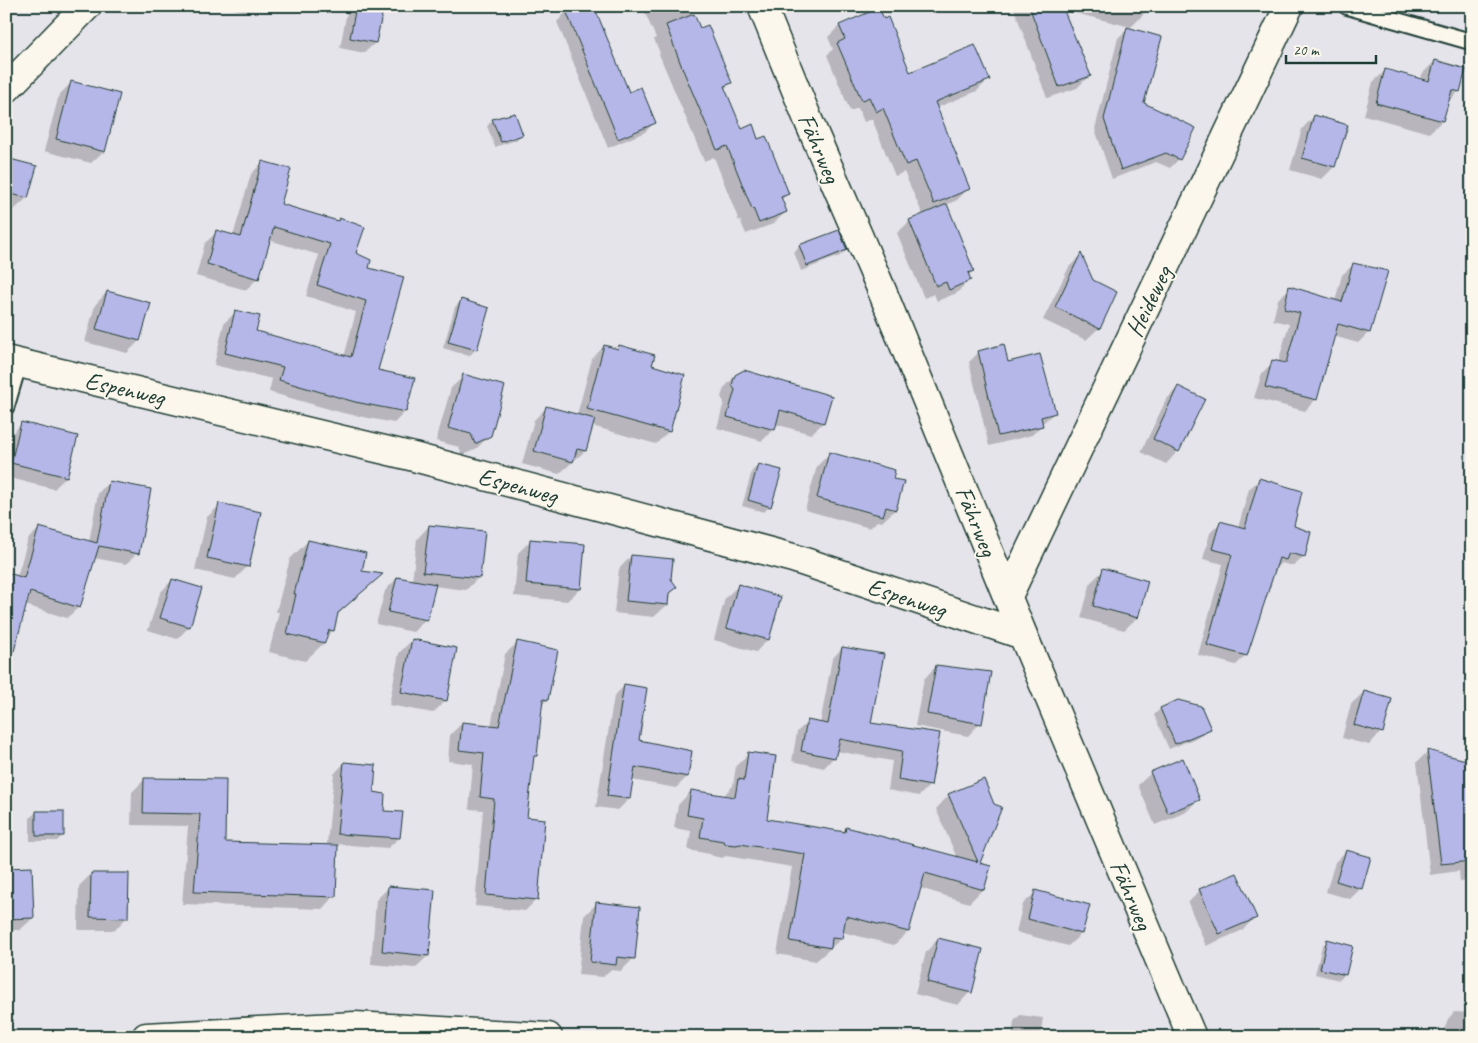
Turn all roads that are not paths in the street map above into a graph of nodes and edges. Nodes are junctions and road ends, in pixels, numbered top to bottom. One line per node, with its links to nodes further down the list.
1 (87, 6): 6 (street)
2 (762, 6): 9 (street, Fährweg)
3 (1289, 6): 9 (street, Heideweg)
4 (1346, 6): 5 (lane)
5 (1472, 42)
6 (6, 90)
7 (13, 362): 8 (lane); 10 (street, Espenweg)
8 (6, 406)
9 (1008, 596): 10 (street, Fährweg)
10 (1023, 635): 13 (street, Fährweg)
11 (146, 1037): 12 (street)
12 (548, 1037)
13 (1192, 1037)

